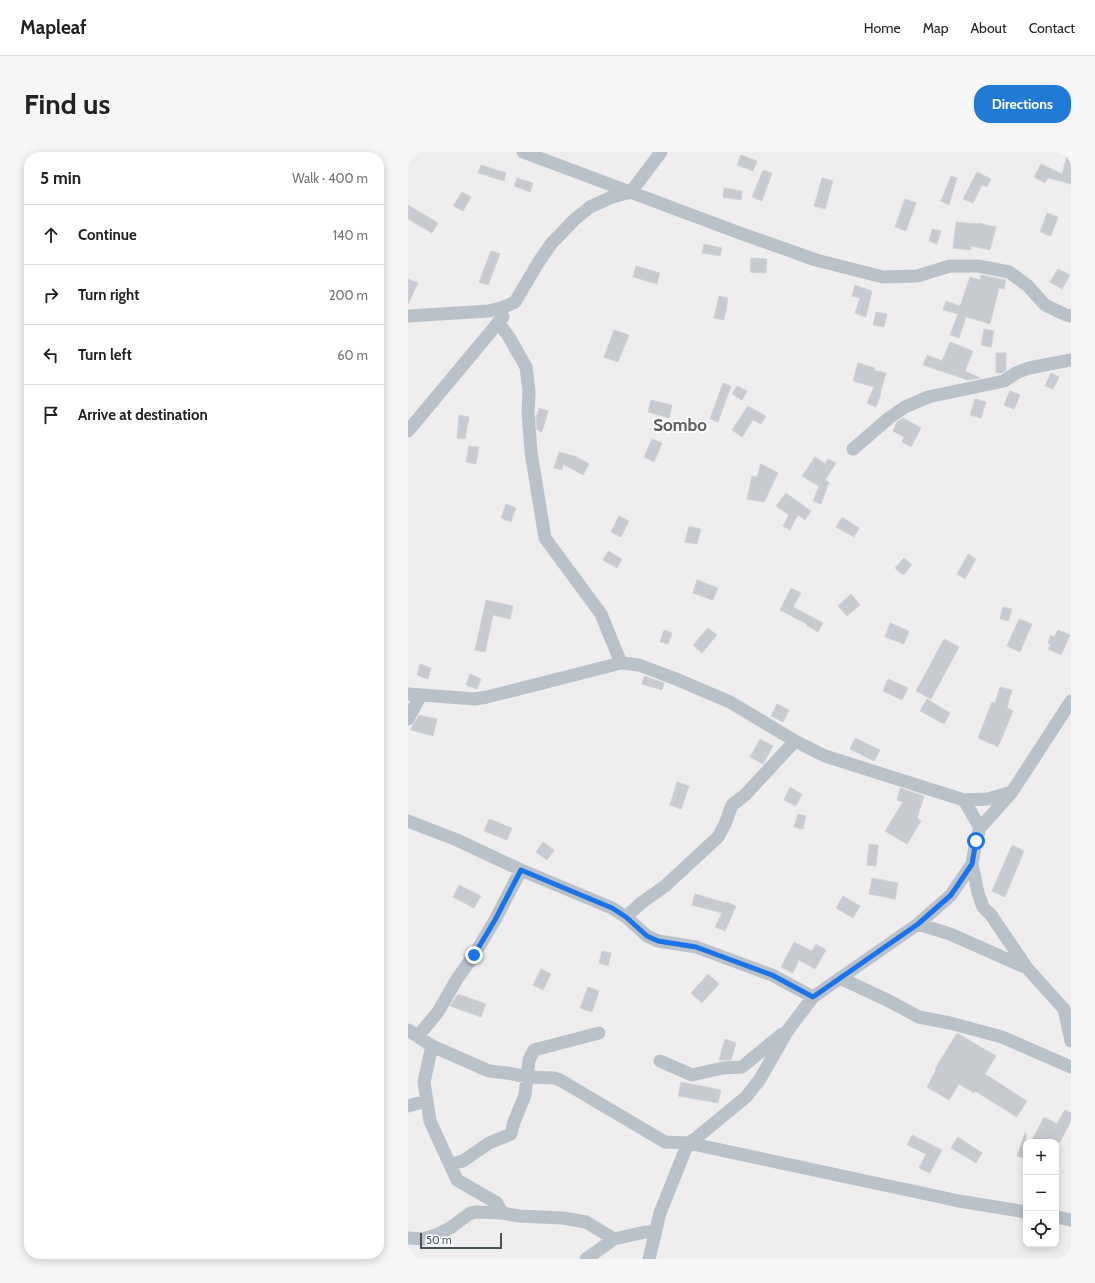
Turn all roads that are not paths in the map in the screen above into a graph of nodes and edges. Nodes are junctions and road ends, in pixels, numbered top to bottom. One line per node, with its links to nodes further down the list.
1 (523, 152): 3 (street)
2 (661, 152): 3 (street)
3 (631, 192): 4 (street); 6 (street)
4 (515, 302): 5 (street); 7 (street)
5 (408, 316)
6 (1071, 316)
7 (498, 322): 9 (street); 11 (street)
8 (1071, 360): 10 (street)
9 (408, 431)
10 (853, 449)
11 (621, 663): 13 (street); 16 (street)
12 (408, 694): 13 (street)
13 (421, 695): 15 (street)
14 (1071, 701): 17 (street)
15 (408, 719)
16 (795, 740): 18 (street); 23 (street)
17 (1012, 792): 18 (street); 20 (street)
18 (964, 800): 20 (street)
19 (408, 821): 22 (street)
20 (980, 828): 21 (street)
21 (972, 864): 24 (street); 25 (street)
22 (521, 870): 23 (street); 30 (street)
23 (626, 917): 27 (street)
24 (918, 924): 25 (street); 26 (street)
25 (1027, 968): 28 (street)
26 (840, 978): 27 (street); 36 (street)
27 (813, 997): 29 (street)
28 (1067, 1011): 32 (street)
29 (788, 1030): 35 (street); 38 (street)
30 (413, 1033): 33 (street)
31 (598, 1033): 37 (street)
32 (1071, 1041)
33 (432, 1046): 37 (street); 39 (street)
34 (660, 1061): 35 (street)
35 (742, 1067): 38 (street)
36 (1071, 1067)
37 (528, 1077): 41 (street); 42 (street)
38 (760, 1079): 41 (street)
39 (426, 1101): 40 (street); 42 (street)
40 (408, 1106)
41 (688, 1143): 43 (street); 47 (street)
42 (451, 1164): 44 (street)
43 (1023, 1212)
44 (502, 1213): 48 (street); 49 (street)
45 (1059, 1218): 46 (street)
46 (1071, 1220)
47 (655, 1232): 49 (street); 51 (street)
48 (408, 1238)
49 (614, 1239): 50 (street)
50 (586, 1259)
51 (649, 1259)

